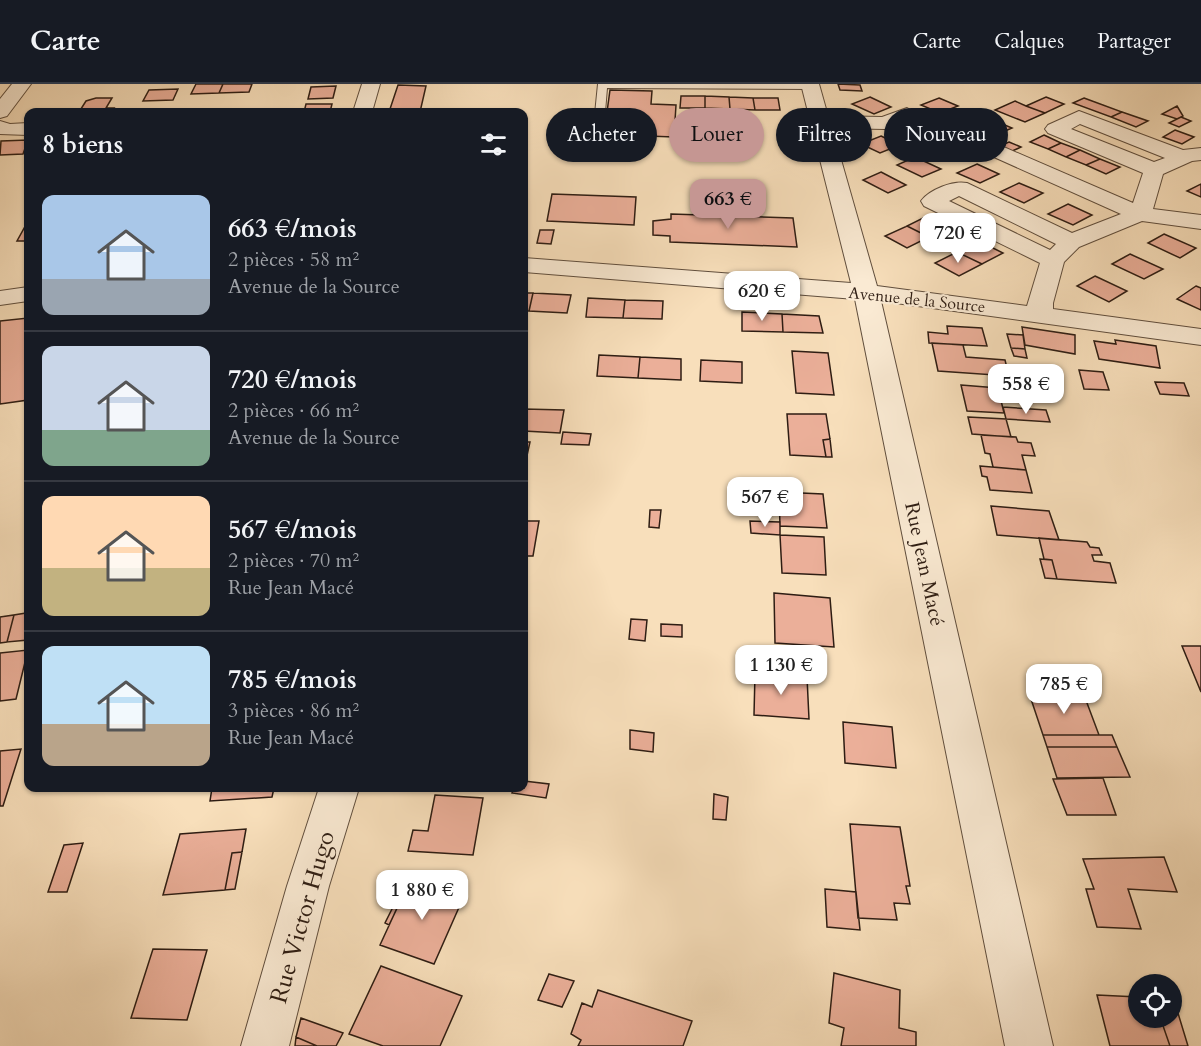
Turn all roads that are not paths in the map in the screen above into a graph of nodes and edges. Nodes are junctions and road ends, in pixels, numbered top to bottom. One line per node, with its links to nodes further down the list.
1 (22, 84): 7 (street)
2 (370, 84): 4 (street)
3 (810, 85): 5 (lane); 6 (street, Rue Jean Macé)
4 (364, 108)
5 (600, 108)
6 (817, 108)
7 (0, 112)
8 (0, 127): 9 (street)
9 (24, 129)
10 (1008, 156): 14 (street)
11 (1192, 156): 13 (street); 13 (street)
12 (832, 162): 19 (street, Rue Jean Macé)
13 (1154, 170): 14 (street)
14 (1140, 214): 15 (street); 16 (street)
15 (1201, 222)
16 (1071, 242): 17 (street); 17 (street)
17 (1053, 260): 22 (street)
18 (528, 265): 19 (street, Avenue de la Source)
19 (866, 292): 22 (street, Avenue de la Source); 26 (street, Rue Jean Macé)
20 (24, 295): 21 (street)
21 (0, 298)
22 (1040, 314): 23 (street, Avenue de la Source)
23 (1201, 337)
24 (338, 792): 25 (street, Rue Victor Hugo)
25 (266, 1046)
26 (1029, 1046)

